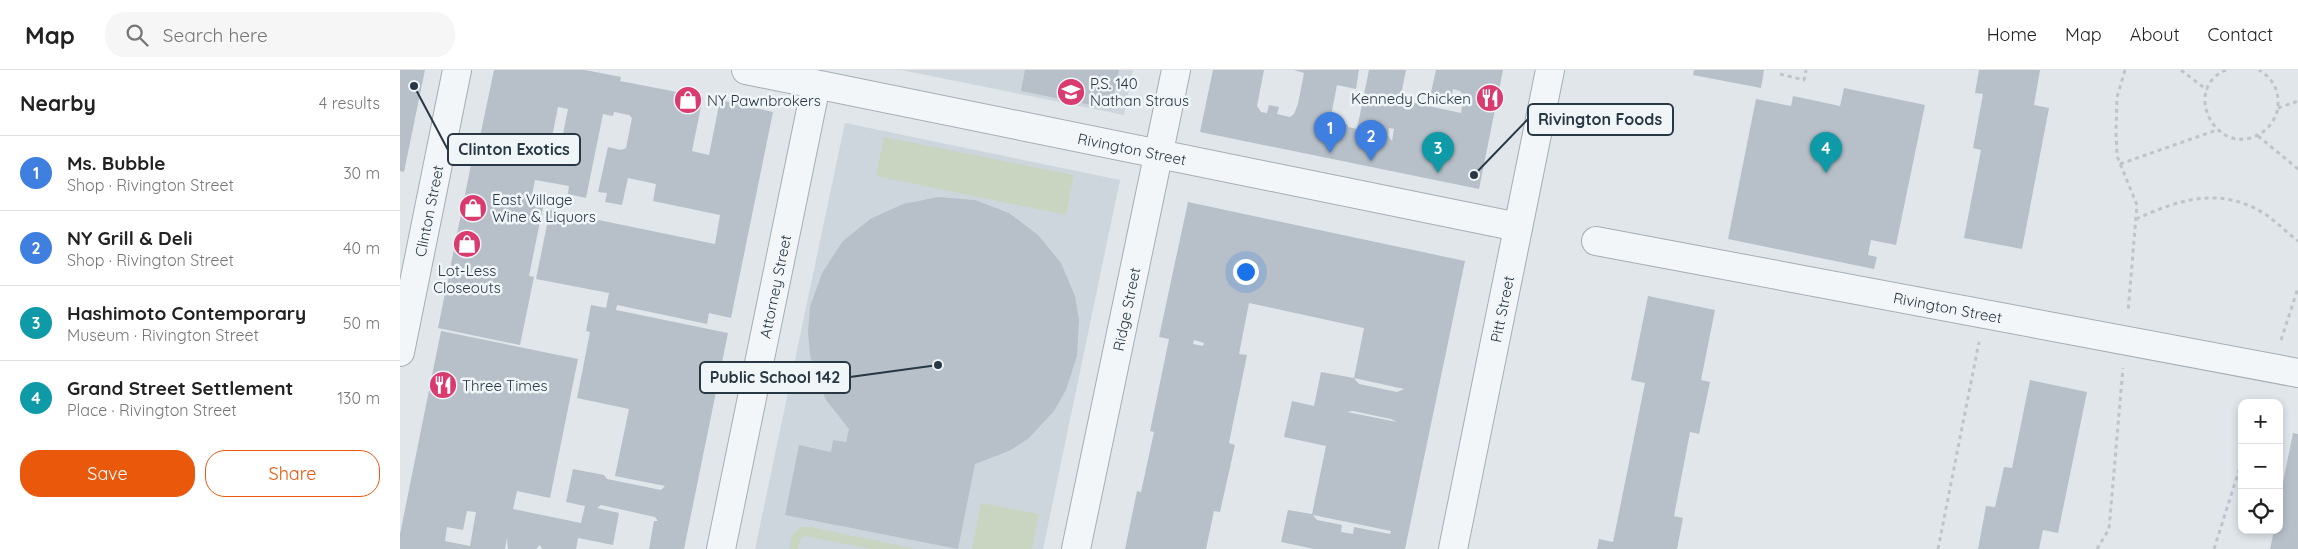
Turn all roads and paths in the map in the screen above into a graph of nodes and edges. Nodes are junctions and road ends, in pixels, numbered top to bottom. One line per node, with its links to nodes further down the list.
1 (457, 70): 26 (street, Clinton Street)
2 (746, 70): 11 (street, Rivington Street)
3 (1176, 70): 17 (street, Ridge Street)
4 (1550, 70): 21 (street, Pitt Street)
5 (1806, 70): 10 (path)
6 (2125, 70): 18 (path)
7 (2181, 70): 12 (path)
8 (2226, 70): 12 (path)
9 (2259, 70): 14 (path)
10 (1780, 74)
11 (816, 84): 17 (street, Rivington Street); 29 (street, Attorney Street)
12 (2207, 90): 15 (path)
13 (2298, 101): 14 (path)
14 (2278, 108): 16 (path)
15 (2217, 130): 16 (path); 18 (path)
16 (2258, 136): 19 (path)
17 (1158, 154): 21 (street, Rivington Street); 30 (street, Ridge Street)
18 (2120, 164): 20 (path)
19 (2298, 169)
20 (2136, 219): 23 (path); 25 (path)
21 (1518, 227): 31 (street, Pitt Street)
22 (1596, 241): 24 (street, Rivington Street)
23 (2298, 241)
24 (1984, 314): 25 (street, Rivington Street); 32 (path)
25 (2125, 341): 27 (street, Rivington Street); 33 (path)
26 (400, 352)
27 (2298, 373)
28 (2238, 474): 34 (path)
29 (721, 549)
30 (1076, 549)
31 (1454, 549)
32 (1938, 549)
33 (2097, 549)
34 (2214, 549)

